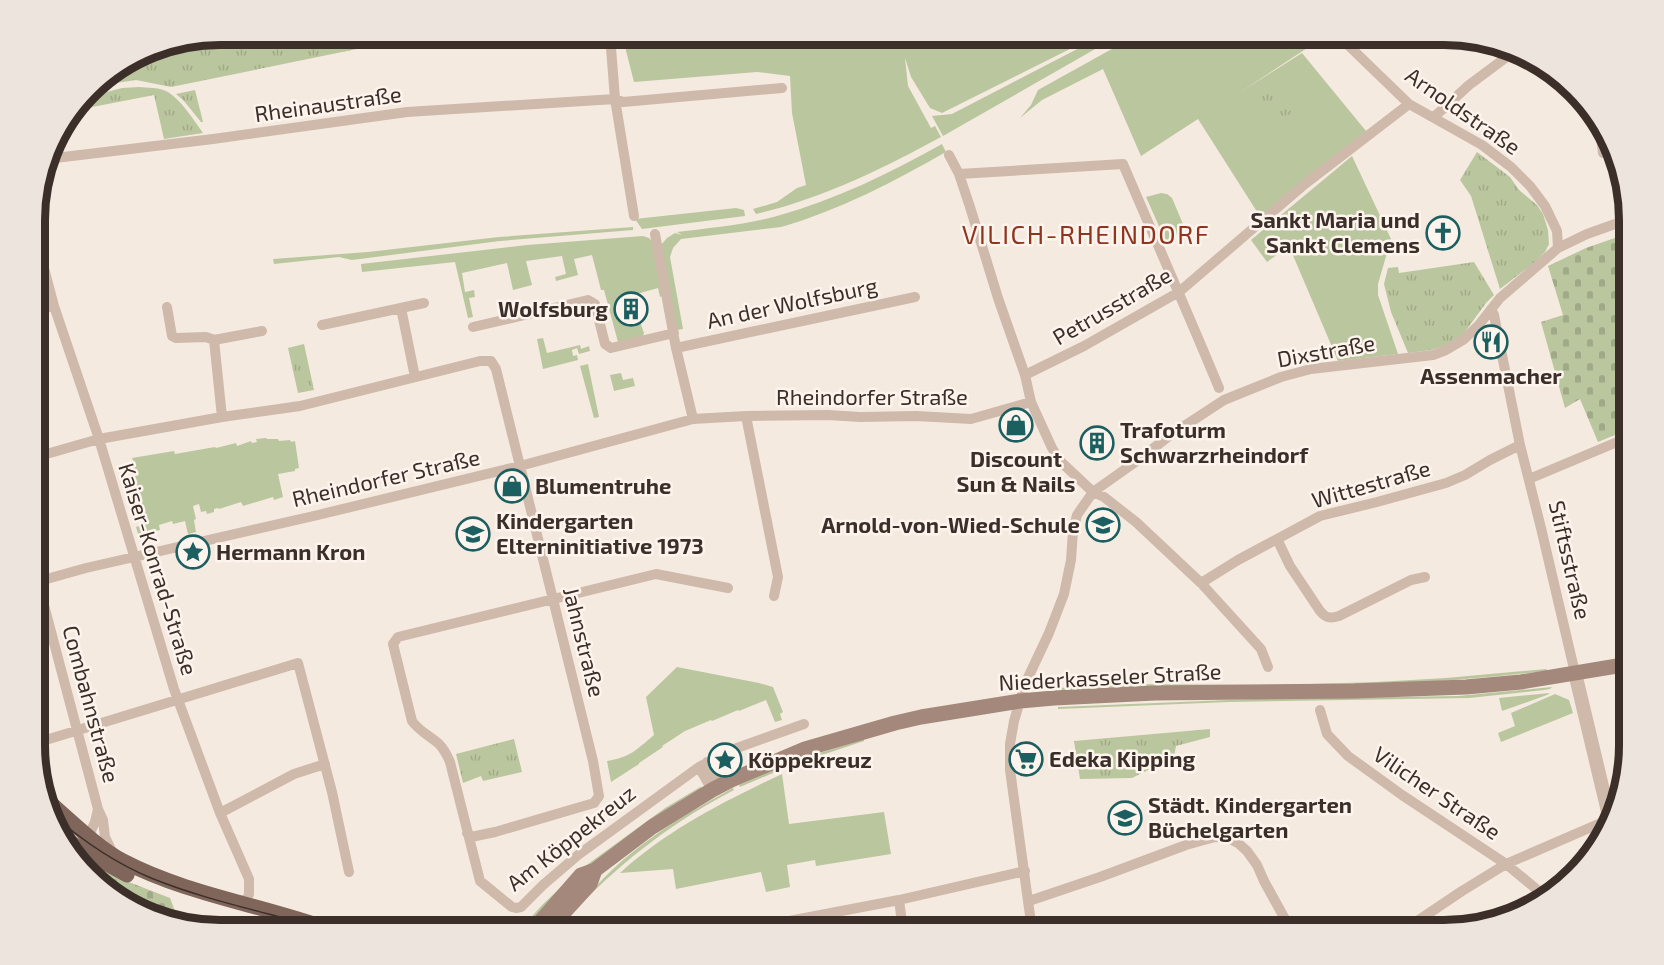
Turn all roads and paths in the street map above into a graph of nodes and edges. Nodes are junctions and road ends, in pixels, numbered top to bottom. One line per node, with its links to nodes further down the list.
1 (611, 45): 5 (street)
2 (1349, 45): 6 (street, Arnoldstraße)
3 (1507, 57): 7 (street)
4 (782, 88): 5 (street, Rheinaustraße)
5 (615, 99): 11 (street, Rheinaustraße); 13 (street)
6 (1409, 104): 7 (street, Arnoldstraße); 18 (street, Petrusstraße)
7 (1434, 117): 16 (street, Arnoldstraße)
8 (1602, 145): 9 (street)
9 (1603, 153)
10 (949, 155): 12 (street)
11 (57, 158)
12 (959, 174): 18 (street); 32 (street)
13 (634, 216)
14 (1619, 223): 16 (street, Dixstraße)
15 (655, 234): 29 (street)
16 (1558, 248): 25 (street, Dixstraße)
17 (45, 272): 21 (street, Kaiser-Konrad-Straße)
18 (1179, 292): 32 (street, Petrusstraße); 34 (street)
19 (915, 297): 31 (street, An der Wolfsburg)
20 (424, 303): 24 (street)
21 (54, 306): 23 (street); 39 (street, Kaiser-Konrad-Straße)
22 (167, 307): 30 (street)
23 (45, 308)
24 (400, 308): 26 (street); 33 (street)
25 (1491, 309): 41 (street, Stiftsstraße); 46 (street, Dixstraße)
26 (322, 325)
27 (472, 327): 29 (street)
28 (262, 331): 30 (street)
29 (674, 333): 31 (street)
30 (214, 340): 37 (street)
31 (676, 348): 38 (street)
32 (1025, 375): 35 (street)
33 (416, 377): 37 (street); 44 (street, Jahnstraße)
34 (1219, 388)
35 (1031, 402): 36 (street, Rheindorfer Straße); 46 (street)
36 (746, 416): 38 (street, Rheindorfer Straße); 53 (street, Rheindorfer Straße)
37 (222, 417): 39 (street)
38 (693, 419): 44 (street, Rheindorfer Straße)
39 (99, 439): 42 (street); 48 (street, Kaiser-Konrad-Straße)
40 (1619, 441): 45 (street)
41 (1520, 444): 43 (street, Wittestraße); 45 (street, Stiftsstraße)
42 (45, 454)
43 (1490, 460): 45 (street, Wittestraße); 47 (street, Wittestraße)
44 (520, 466): 48 (street, Rheindorfer Straße); 54 (street, Jahnstraße)
45 (1528, 474): 58 (street, Stiftsstraße)
46 (1093, 492): 51 (street); 60 (street)
47 (1276, 539): 50 (street); 51 (street, Wittestraße)
48 (135, 557): 49 (street, Rheindorfer Straße); 59 (street, Kaiser-Konrad-Straße)
49 (45, 577)
50 (1425, 577)
51 (1201, 583): 57 (street)
52 (729, 588): 54 (street)
53 (774, 596)
54 (554, 598): 73 (street, Jahnstraße); 73 (street)
55 (45, 610): 63 (street, Combahnstraße)
56 (1619, 666): 58 (main road, Niederkasseler Straße)
57 (1268, 667)
58 (1575, 673): 60 (main road, Niederkasseler Straße); 68 (street, Stiftsstraße)
59 (178, 699): 63 (street); 65 (street); 70 (street, Kaiser-Konrad-Straße)
60 (1020, 701): 67 (main road, Niederkasseler Straße); 77 (street)
61 (1320, 710): 75 (street, Vilicher Straße)
62 (804, 724): 66 (street, Am Köppekreuz)
63 (78, 729): 64 (street); 69 (street, Combahnstraße)
64 (45, 740)
65 (325, 764): 70 (street); 78 (street)
66 (703, 764): 67 (street); 73 (street, Am Köppekreuz)
67 (716, 788): 76 (main road, Niederkasseler Straße)
68 (1607, 807)
69 (98, 809): 74 (street, Combahnstraße); 74 (street, Combahnstraße)
70 (220, 813): 82 (street, Kaiser-Konrad-Straße)
71 (62, 820): 74 (main road)
72 (1600, 823): 75 (street)
73 (467, 832)
74 (84, 849): 82 (main road); 83 (main road)
75 (1506, 864): 79 (street, Vilicher Straße); 91 (street)
76 (595, 870): 85 (main road, Niederkasseler Straße); 86 (main road, Niederkasseler Straße)
77 (1025, 871): 80 (street); 81 (street)
78 (349, 872)
79 (1539, 892)
80 (899, 900): 87 (street); 88 (street)
81 (1029, 901): 89 (street); 90 (street)
82 (239, 902): 84 (main road)
83 (269, 920)
84 (303, 920)
85 (542, 920)
86 (557, 920)
87 (807, 920)
88 (902, 920)
89 (1031, 920)
90 (1285, 920)
91 (1419, 920)

